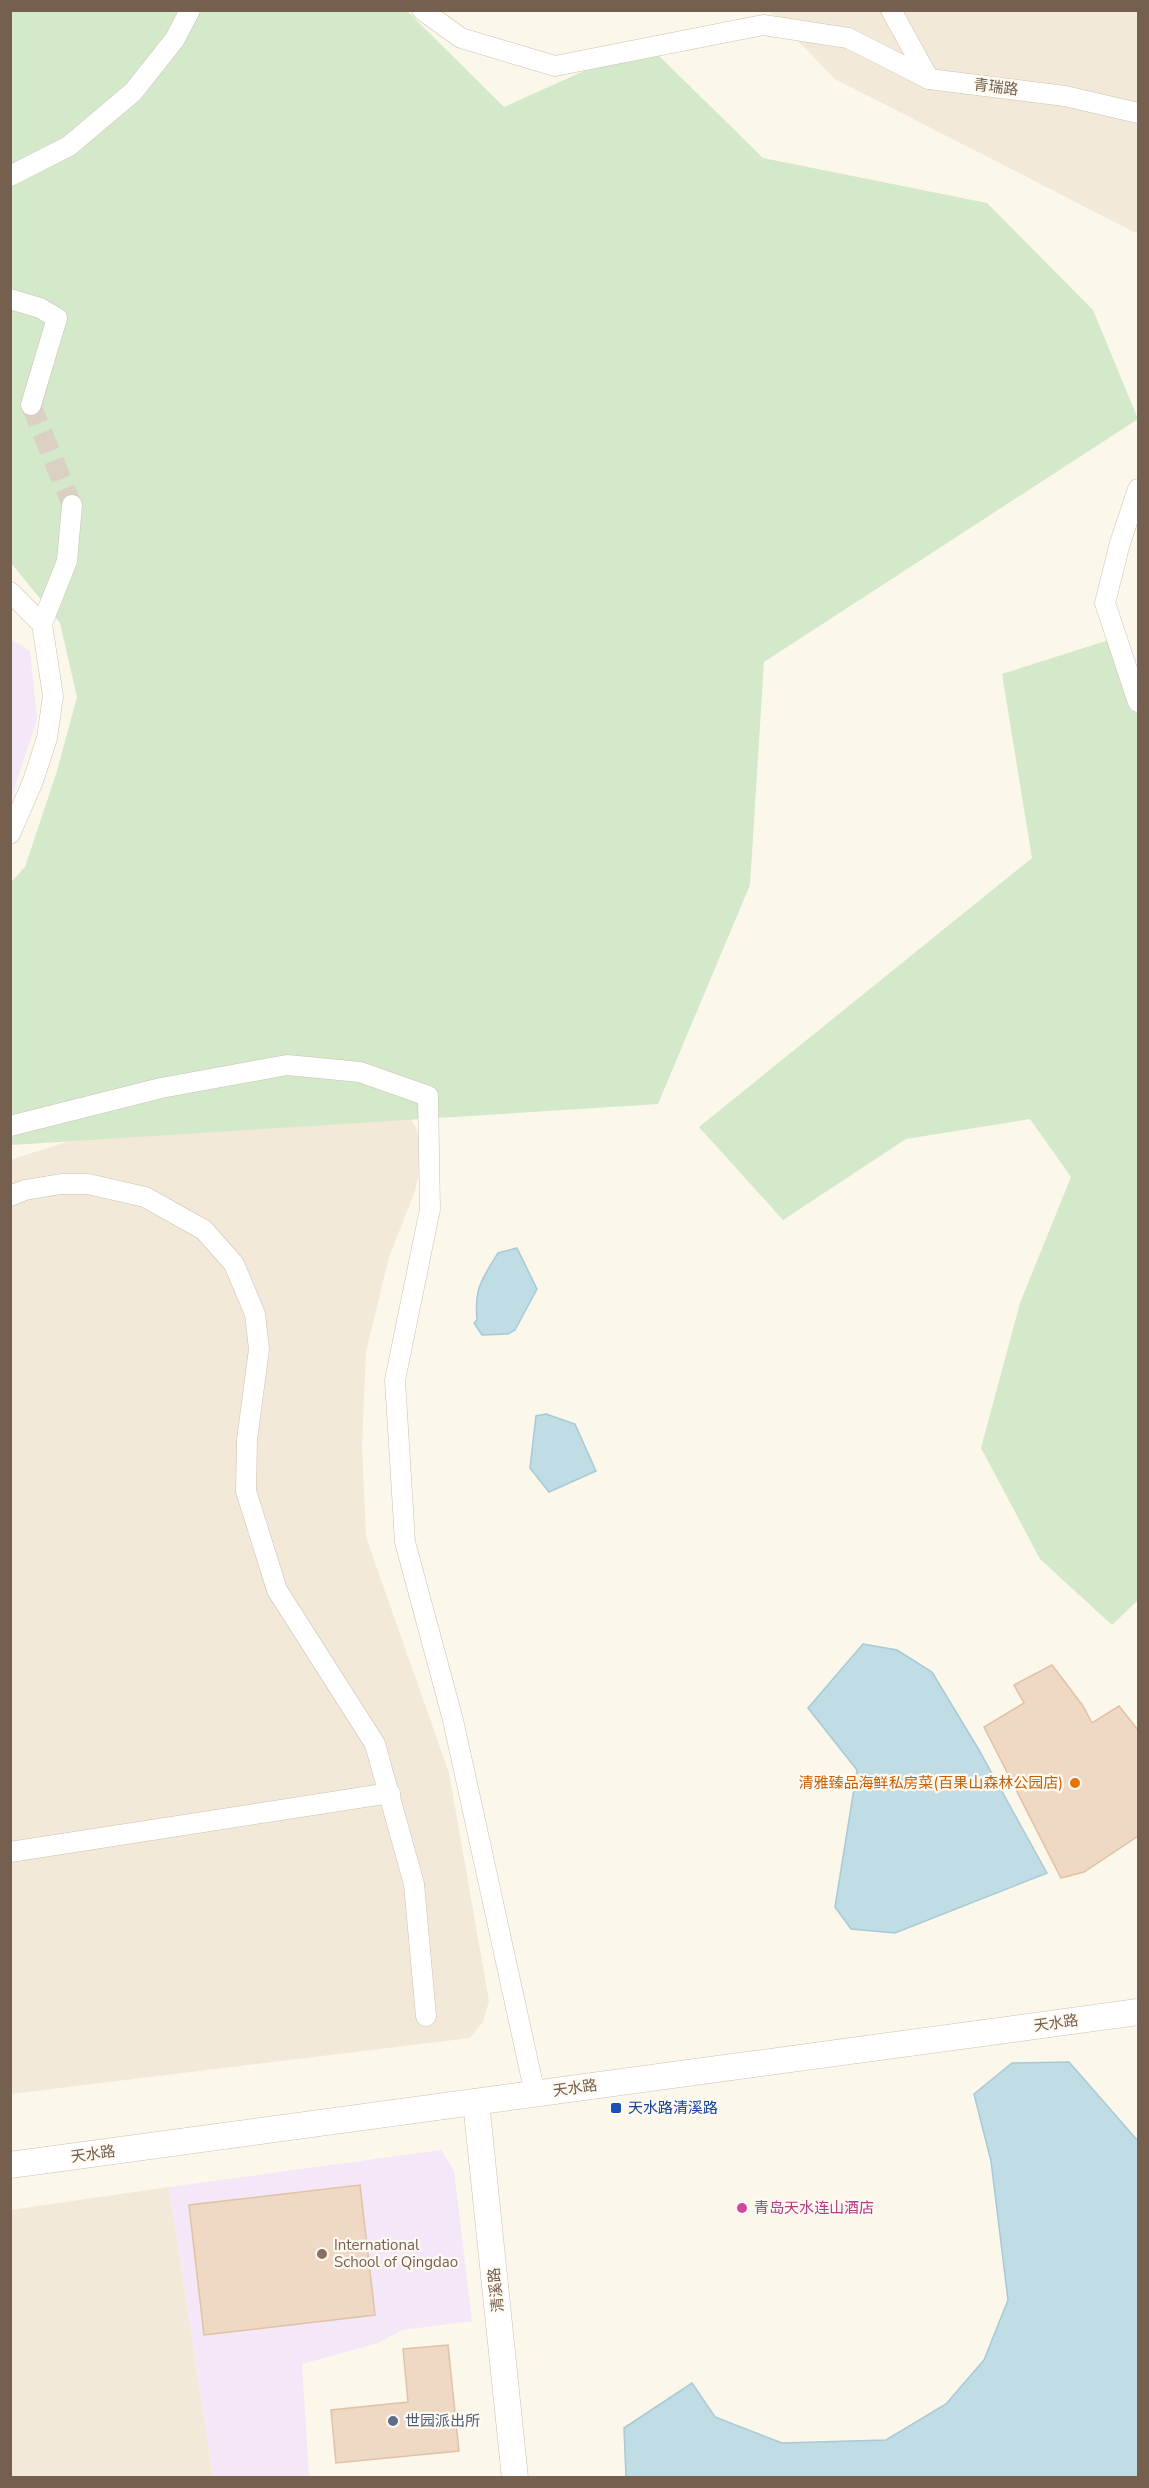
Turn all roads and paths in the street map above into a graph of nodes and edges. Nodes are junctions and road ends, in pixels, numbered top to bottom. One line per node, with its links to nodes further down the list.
1 (190, 10): 6 (street)
2 (422, 10): 4 (street, 青瑞路)
3 (891, 10): 4 (street)
4 (929, 79): 5 (street, 青瑞路)
5 (1138, 113)
6 (10, 176)
7 (10, 299): 8 (street)
8 (31, 405)
9 (1138, 489): 13 (street)
10 (72, 505): 12 (street)
11 (10, 592): 12 (street)
12 (42, 624): 14 (street)
13 (1138, 702)
14 (10, 834)
15 (10, 1126): 21 (street)
16 (10, 1196): 17 (street)
17 (390, 1793): 18 (street); 20 (street)
18 (10, 1852)
19 (1138, 2012): 21 (street, 天水路)
20 (426, 2016)
21 (535, 2094): 22 (street, 天水路)
22 (476, 2102): 23 (street, 天水路); 24 (street, 清溪路)
23 (10, 2165)
24 (515, 2478)

